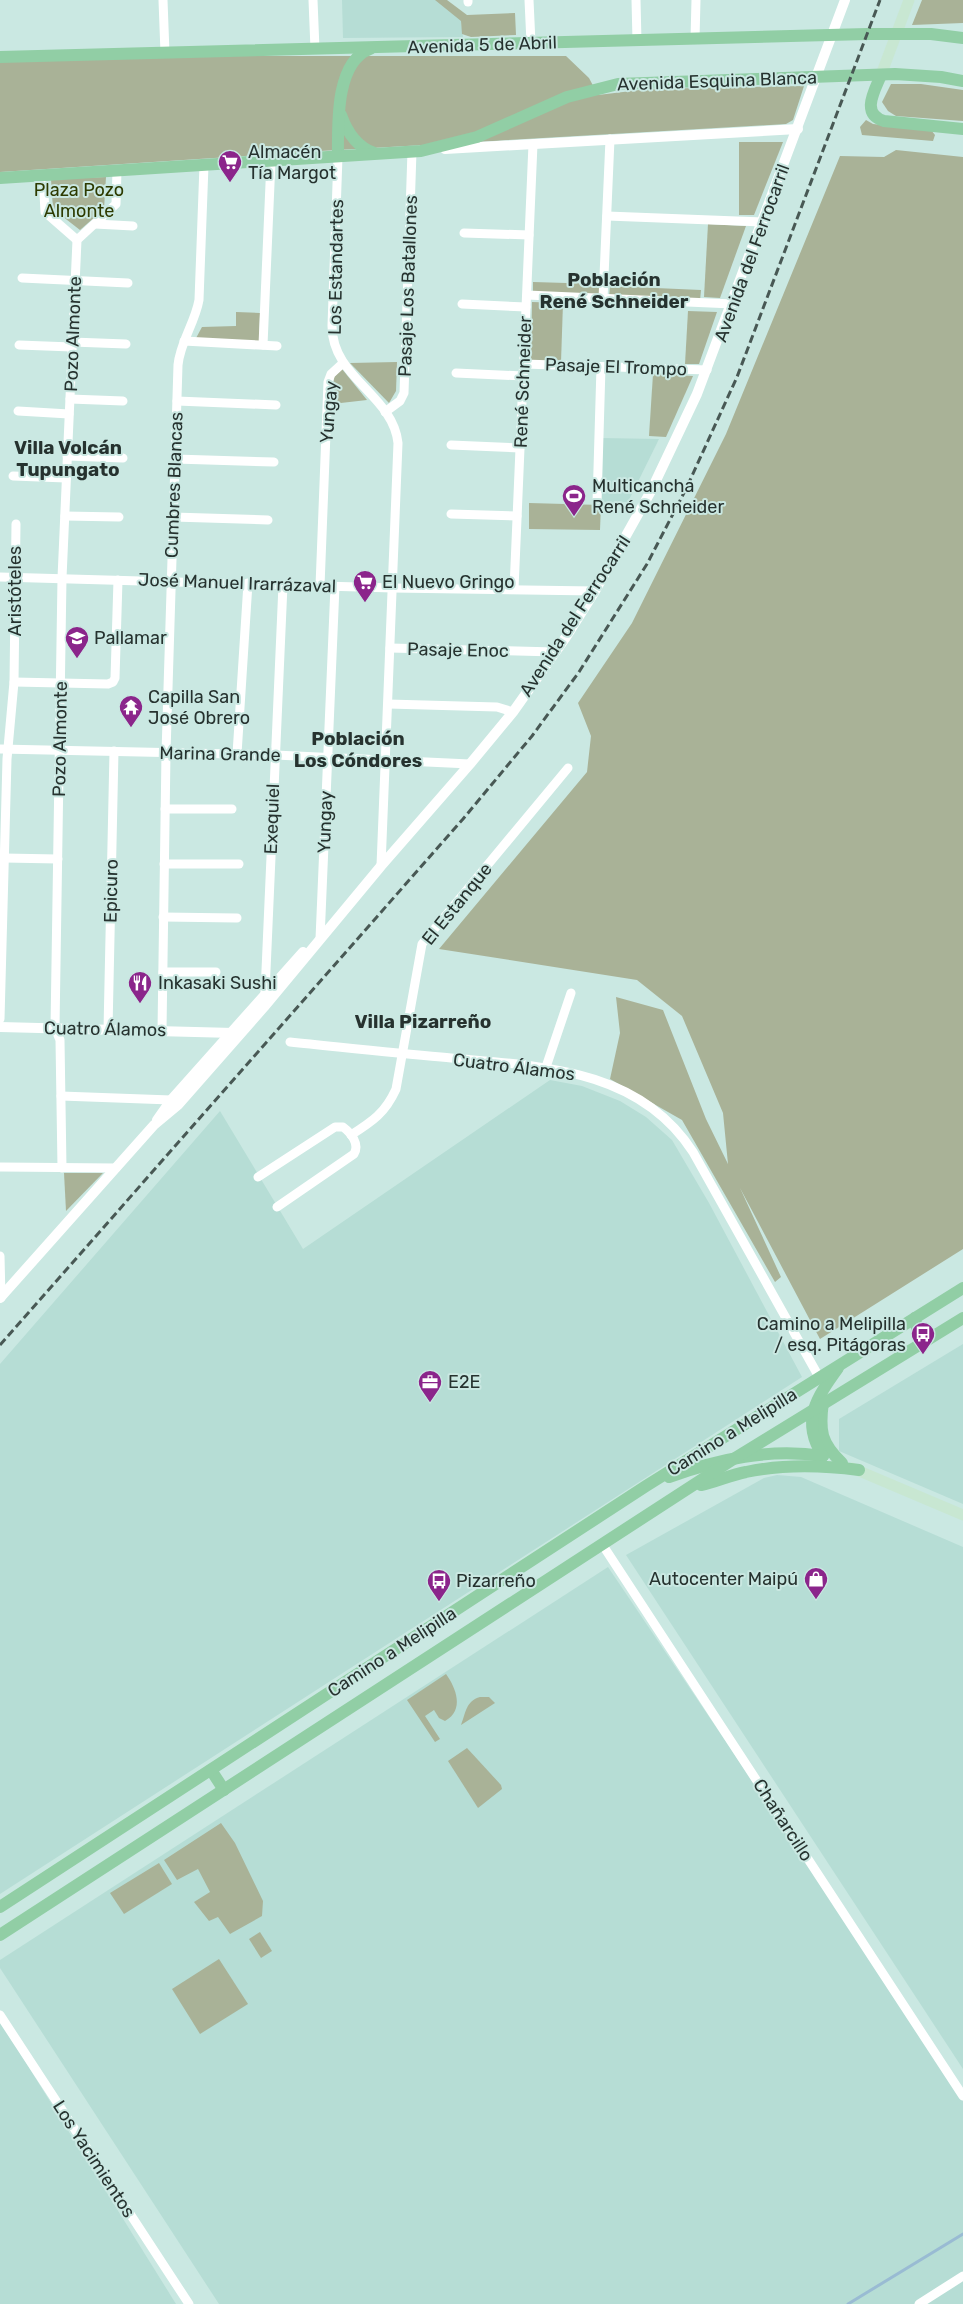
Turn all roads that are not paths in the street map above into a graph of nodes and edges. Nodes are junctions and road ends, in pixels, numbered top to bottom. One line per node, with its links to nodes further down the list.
1 (163, 0): 16 (street)
2 (313, 0): 15 (street)
3 (529, 0): 13 (street)
4 (636, 0): 12 (street)
5 (696, 0): 11 (street)
6 (845, 0): 9 (street)
7 (909, 0): 8 (main road)
8 (896, 34): 9 (main road, Avenida 5 de Abril); 10 (main road, Avenida 5 de Abril); 18 (main road)
9 (831, 35): 11 (main road, Avenida 5 de Abril); 19 (street, Avenida del Ferrocarril)
10 (963, 38)
11 (695, 40): 12 (main road, Avenida 5 de Abril)
12 (637, 41): 13 (main road, Avenida 5 de Abril)
13 (531, 43): 14 (main road, Avenida 5 de Abril)
14 (372, 48): 15 (main road, Avenida 5 de Abril); 21 (main road)
15 (315, 49): 16 (main road, Avenida 5 de Abril)
16 (165, 53): 17 (main road, Avenida 5 de Abril)
17 (0, 57)
18 (882, 75): 19 (main road, Avenida Esquina Blanca); 20 (main road, Avenida Esquina Blanca); 23 (main road)
19 (817, 77): 22 (street, Avenida del Ferrocarril); 26 (main road, Avenida Esquina Blanca)
20 (963, 81)
21 (340, 113): 27 (main road); 28 (main road)
22 (798, 129): 24 (street, Avenida Esquina Blanca); 35 (street, Avenida del Ferrocarril)
23 (963, 129)
24 (610, 140): 25 (street, Avenida Esquina Blanca); 34 (street)
25 (533, 144): 26 (street, Avenida Esquina Blanca); 39 (street, René Schneider)
26 (417, 151): 27 (main road, Avenida Esquina Blanca); 66 (street, Pasaje Los Batallones)
27 (377, 154): 28 (main road, Avenida Esquina Blanca)
28 (338, 156): 29 (main road, Avenida Esquina Blanca); 55 (street, Los Estandartes)
29 (271, 161): 30 (main road, Avenida Esquina Blanca); 53 (street)
30 (204, 165): 31 (main road, Avenida Esquina Blanca); 49 (street, Cumbres Blancas)
31 (117, 170): 32 (main road, Avenida Esquina Blanca); 36 (street)
32 (43, 175): 33 (main road, Avenida Esquina Blanca); 40 (street)
33 (0, 178)
34 (607, 216): 35 (street); 45 (street)
35 (763, 222): 47 (street, Avenida del Ferrocarril)
36 (95, 224): 37 (street); 40 (street)
37 (133, 226)
38 (464, 233): 39 (street)
39 (529, 235): 44 (street, René Schneider)
40 (77, 240): 42 (street, Pozo Almonte)
41 (22, 278): 42 (street)
42 (75, 280): 43 (street); 50 (street, Pozo Almonte)
43 (128, 283)
44 (527, 295): 45 (street); 48 (street, René Schneider)
45 (604, 299): 47 (street)
46 (462, 304): 48 (street)
47 (733, 304): 58 (street, Avenida del Ferrocarril)
48 (526, 307): 56 (street, René Schneider)
49 (184, 341): 53 (street); 63 (street, Cumbres Blancas)
50 (72, 344): 51 (street); 52 (street); 61 (street, Pozo Almonte)
51 (126, 344)
52 (20, 345)
53 (263, 345): 54 (street)
54 (277, 346)
55 (343, 363): 66 (street, Los Estandartes); 91 (street, Yungay)
56 (524, 364): 57 (street, Pasaje El Trompo); 60 (street, René Schneider)
57 (601, 366): 58 (street, Pasaje El Trompo); 76 (street)
58 (707, 370): 95 (street, Avenida del Ferrocarril)
59 (456, 373): 60 (street, Pasaje El Trompo)
60 (523, 376): 69 (street, René Schneider)
61 (70, 399): 62 (street); 67 (street, Pozo Almonte)
62 (123, 401)
63 (177, 401): 64 (street); 72 (street, Cumbres Blancas)
64 (276, 405)
65 (18, 411): 67 (street)
66 (385, 412): 93 (street, Los Estandartes)
67 (69, 414): 70 (street, Pozo Almonte)
68 (451, 445): 69 (street)
69 (520, 448): 79 (street, René Schneider)
70 (67, 456): 71 (street); 75 (street, Pozo Almonte)
71 (123, 458)
72 (175, 459): 73 (street); 81 (street, Cumbres Blancas)
73 (274, 462)
74 (13, 476): 75 (street)
75 (66, 478): 78 (street, Pozo Almonte)
76 (597, 503)
77 (451, 514): 79 (street)
78 (65, 516): 80 (street); 86 (street, Pozo Almonte)
79 (517, 516): 94 (street, René Schneider)
80 (119, 517)
81 (173, 517): 82 (street); 88 (street, Cumbres Blancas)
82 (268, 520)
83 (16, 524): 85 (street, Aristóteles)
84 (0, 577): 85 (street, José Manuel Irarrázaval)
85 (14, 577): 86 (street, José Manuel Irarrázaval); 98 (street, Aristóteles)
86 (62, 578): 87 (street, José Manuel Irarrázaval); 99 (street, Pozo Almonte)
87 (118, 580): 88 (street, José Manuel Irarrázaval); 99 (street)
88 (170, 582): 89 (street, José Manuel Irarrázaval); 105 (street, Cumbres Blancas)
89 (248, 583): 90 (street, José Manuel Irarrázaval); 106 (street)
90 (282, 585): 91 (street, José Manuel Irarrázaval); 107 (street, Exequiel)
91 (320, 586): 92 (street, José Manuel Irarrázaval)
92 (335, 586): 93 (street, José Manuel Irarrázaval); 108 (street, Yungay)
93 (392, 588): 94 (street, José Manuel Irarrázaval); 96 (street, Los Estandartes)
94 (514, 589): 95 (street, José Manuel Irarrázaval)
95 (595, 591): 97 (street, Avenida del Ferrocarril)
96 (390, 648): 97 (street, Pasaje Enoc); 100 (street, Los Estandartes)
97 (555, 652): 101 (street, Avenida del Ferrocarril)
98 (14, 682): 99 (street); 102 (street, Aristóteles)
99 (61, 683): 103 (street, Pozo Almonte)
100 (388, 704): 101 (street); 109 (street, Los Estandartes)
101 (513, 712): 110 (street, Avenida del Ferrocarril)
102 (4, 750): 103 (street, Marina Grande); 114 (street, Aristóteles)
103 (60, 750): 104 (street, Marina Grande); 115 (street, Pozo Almonte)
104 (114, 752): 105 (street, Marina Grande); 129 (street, Epicuro)
105 (166, 753): 106 (street, Marina Grande); 112 (street, Cumbres Blancas)
106 (237, 754): 107 (street, Marina Grande)
107 (275, 755): 108 (street, Marina Grande); 124 (street, Exequiel)
108 (328, 758): 109 (street, Marina Grande); 121 (street, Yungay)
109 (385, 760): 110 (street, Marina Grande); 118 (street, Los Estandartes)
110 (470, 764): 118 (street, Avenida del Ferrocarril)
111 (568, 768): 133 (street, El Estanque)
112 (165, 809): 113 (street); 116 (street, Cumbres Blancas)
113 (232, 809)
114 (4, 858): 115 (street); 126 (street, Aristóteles)
115 (58, 859): 128 (street, Pozo Almonte)
116 (164, 864): 117 (street); 119 (street, Cumbres Blancas)
117 (239, 864)
118 (381, 866): 121 (street, Avenida del Ferrocarril)
119 (163, 918): 120 (street); 122 (street, Cumbres Blancas)
120 (237, 918)
121 (320, 939): 124 (street, Avenida del Ferrocarril); 131 (street, Avenida del Ferrocarril)
122 (163, 972): 123 (street); 130 (street, Cumbres Blancas)
123 (216, 972)
124 (265, 993): 131 (street, Avenida del Ferrocarril)
125 (572, 993): 134 (street)
126 (0, 1019)
127 (0, 1027): 128 (street, Cuatro Álamos)
128 (55, 1028): 129 (street, Cuatro Álamos); 135 (street, Pozo Almonte)
129 (108, 1030): 130 (street, Cuatro Álamos)
130 (162, 1031): 131 (street, Cuatro Álamos)
131 (235, 1033): 136 (street, Avenida del Ferrocarril); 137 (street, Avenida del Ferrocarril)
132 (290, 1042): 133 (street, Cuatro Álamos)
133 (404, 1054): 134 (street, Cuatro Álamos); 138 (street, El Estanque)
134 (546, 1067): 151 (street, Cuatro Álamos)
135 (61, 1096): 136 (street); 140 (street, Pozo Almonte)
136 (171, 1100): 137 (street, Avenida del Ferrocarril)
137 (154, 1125): 141 (street, Avenida del Ferrocarril)
138 (351, 1135): 142 (street); 143 (street)
139 (0, 1167): 140 (street)
140 (62, 1168): 141 (street)
141 (116, 1168): 146 (street, Avenida del Ferrocarril)
142 (258, 1176)
143 (277, 1208)
144 (0, 1256): 146 (street)
145 (963, 1288): 147 (main road, Camino a Melipilla)
146 (0, 1298)
147 (915, 1318): 149 (main road); 150 (main road, Camino a Melipilla)
148 (963, 1318): 149 (main road, Camino a Melipilla)
149 (928, 1340): 152 (main road, Camino a Melipilla)
150 (840, 1364): 151 (main road, Camino a Melipilla); 152 (main road)
151 (819, 1378): 157 (main road, Camino a Melipilla)
152 (818, 1406): 153 (main road); 154 (main road, Camino a Melipilla); 155 (main road)
153 (823, 1456): 154 (main road); 155 (main road)
154 (735, 1458): 157 (main road); 158 (main road, Camino a Melipilla)
155 (842, 1464): 156 (main road)
156 (859, 1470): 158 (main road); 159 (main road)
157 (646, 1486): 161 (main road, Camino a Melipilla)
158 (688, 1488): 160 (main road, Camino a Melipilla)
159 (963, 1515)
160 (602, 1544): 162 (main road, Camino a Melipilla); 166 (street, Chañarcillo)
161 (211, 1770): 162 (main road); 163 (main road, Camino a Melipilla)
162 (224, 1790): 164 (main road, Camino a Melipilla)
163 (0, 1907)
164 (0, 1935)
165 (0, 2015): 168 (street, Los Yacimientos)
166 (963, 2096)
167 (963, 2276): 169 (street)
168 (189, 2304)
169 (919, 2304)

